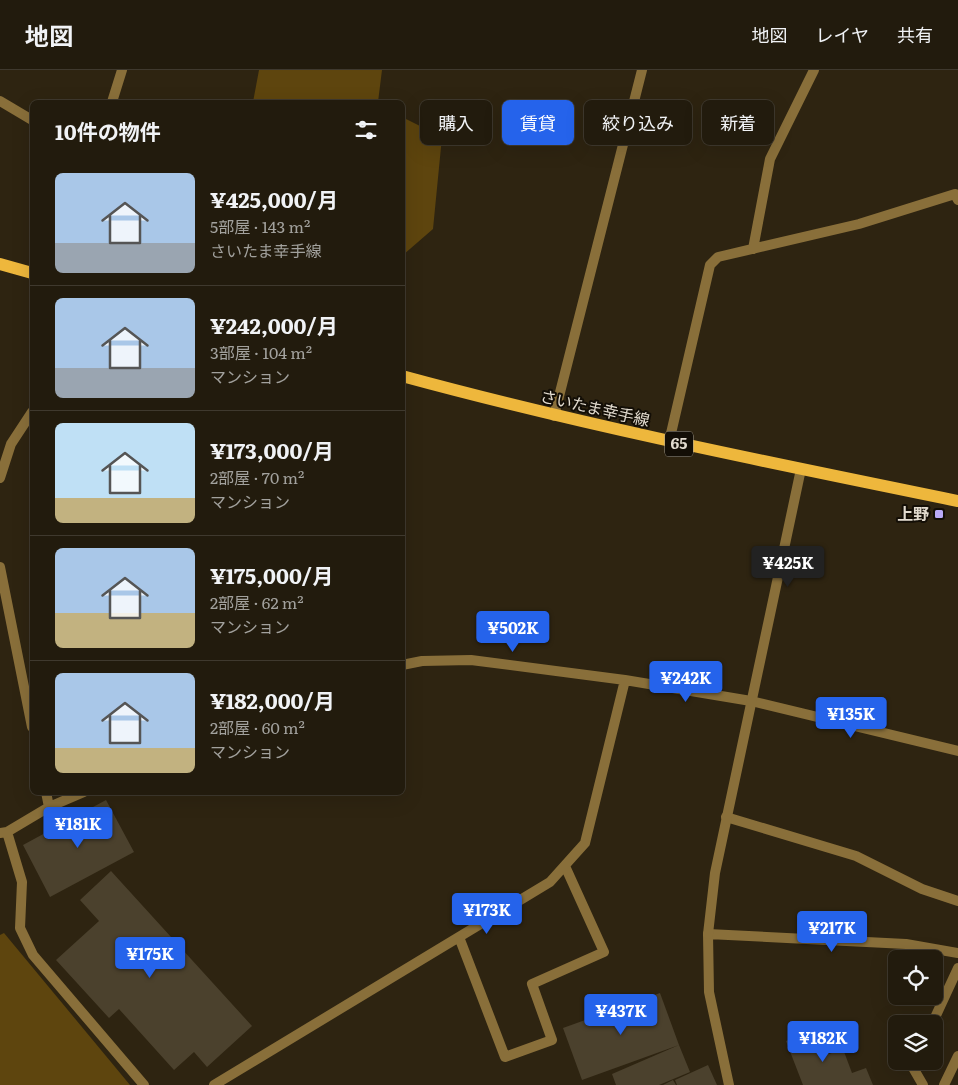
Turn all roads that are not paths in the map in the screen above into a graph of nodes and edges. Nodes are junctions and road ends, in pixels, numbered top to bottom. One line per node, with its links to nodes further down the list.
1 (122, 70): 4 (street)
2 (642, 70): 13 (street)
3 (814, 70): 8 (street)
4 (113, 100)
5 (0, 101): 6 (street)
6 (30, 119)
7 (958, 200): 8 (street)
8 (753, 249): 14 (street)
9 (0, 264): 10 (main road)
10 (30, 272)
11 (405, 377): 13 (main road, さいたま幸手線 / 65)
12 (30, 415): 16 (street)
13 (554, 416): 14 (main road, さいたま幸手線 / 65)
14 (669, 442): 15 (main road, さいたま幸手線 / 65)
15 (801, 469): 17 (main road, さいたま幸手線 / 65); 21 (street)
16 (0, 478)
17 (958, 501)
18 (0, 568): 22 (street)
19 (405, 664): 20 (street)
20 (625, 680): 21 (street); 29 (street)
21 (751, 702): 23 (street); 27 (street)
22 (30, 717)
23 (958, 752)
24 (47, 795): 26 (street)
25 (77, 795): 26 (street)
26 (49, 807): 28 (street)
27 (726, 817): 30 (street); 31 (street)
28 (4, 832): 38 (street)
29 (565, 866): 32 (street); 32 (street)
30 (958, 901)
31 (708, 934): 33 (street); 40 (street)
32 (459, 937): 39 (street)
33 (958, 954)
34 (958, 968): 35 (street)
35 (936, 1015)
36 (958, 1056): 42 (street)
37 (914, 1070): 41 (street)
38 (144, 1085)
39 (214, 1085)
40 (729, 1085)
41 (923, 1085)
42 (944, 1085)

